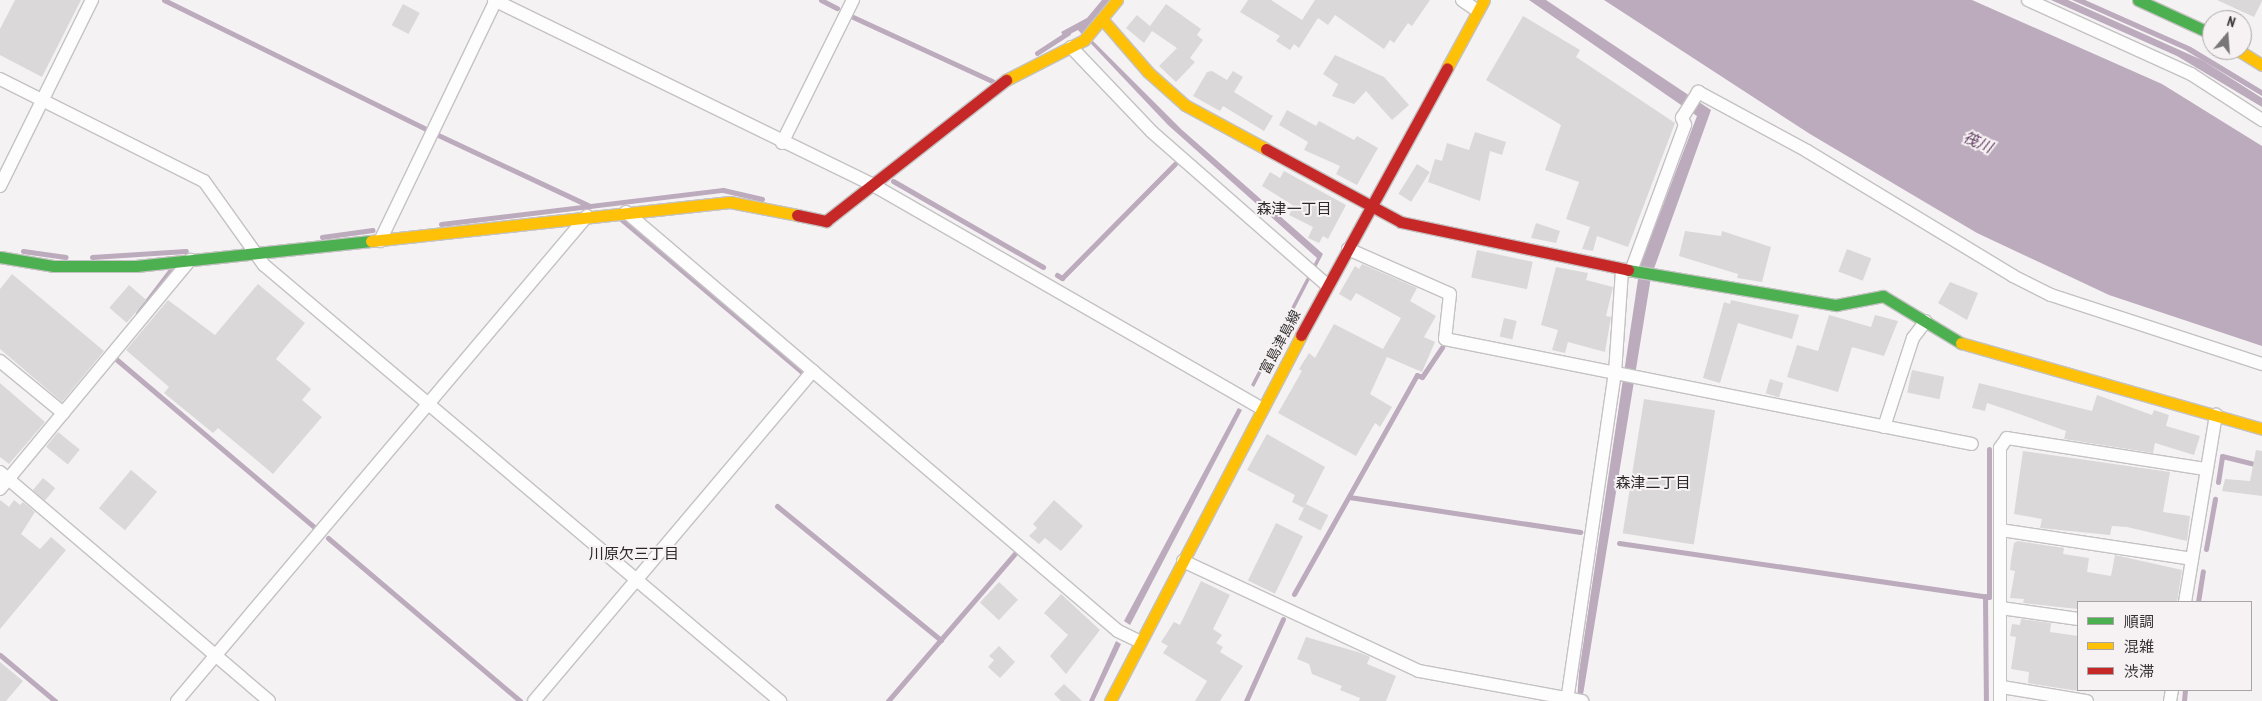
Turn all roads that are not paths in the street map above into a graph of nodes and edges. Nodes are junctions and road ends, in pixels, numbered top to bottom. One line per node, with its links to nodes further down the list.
1 (92, 0): 13 (street)
2 (495, 0): 15 (street); 21 (street)
3 (853, 0): 15 (street)
4 (1117, 0): 9 (street)
5 (1462, 0): 8 (street)
6 (2028, 0): 14 (street)
7 (2138, 0): 10 (street)
8 (1481, 5): 18 (street, 富島津島線)
9 (1103, 20): 11 (street); 18 (street)
10 (2202, 29)
11 (1070, 47): 16 (street); 27 (street)
12 (0, 79): 13 (street)
13 (42, 100): 17 (street); 23 (street)
14 (2262, 120)
15 (782, 143): 16 (street)
16 (873, 185): 19 (street); 34 (street)
17 (0, 186)
18 (1372, 207): 22 (street, 富島津島線); 26 (street)
19 (626, 212): 20 (street); 31 (street)
20 (587, 216): 21 (street); 33 (street)
21 (380, 241): 23 (street)
22 (1348, 249): 27 (street, 富島津島線); 32 (street)
23 (254, 253): 25 (street); 33 (street)
24 (0, 257): 25 (street)
25 (190, 260): 35 (street)
26 (1630, 270): 28 (street); 30 (street); 32 (street)
27 (1328, 286): 34 (street, 富島津島線)
28 (1926, 321): 36 (street); 37 (street)
29 (0, 361): 35 (street)
30 (2262, 364)
31 (814, 372): 45 (street); 49 (street)
32 (1618, 374): 37 (street); 52 (street)
33 (428, 404): 45 (street); 50 (street)
34 (1262, 408): 44 (street, 富島津島線)
35 (63, 413): 41 (street)
36 (2216, 414): 38 (street); 40 (street)
37 (1884, 427): 39 (street)
38 (2262, 429)
39 (1972, 444)
40 (2206, 469): 42 (street); 43 (street)
41 (3, 480): 50 (street)
42 (2001, 530): 43 (street); 47 (street)
43 (2192, 559): 46 (street)
44 (1182, 561): 49 (street, 富島津島線); 52 (street)
45 (637, 580): 55 (street); 56 (street)
46 (2185, 601)
47 (2001, 608): 48 (street); 51 (street)
48 (2077, 619)
49 (1141, 642): 57 (street, 富島津島線)
50 (215, 656): 53 (street); 54 (street)
51 (2002, 687): 58 (street); 59 (street)
52 (1573, 700)
53 (177, 701)
54 (269, 701)
55 (534, 701)
56 (780, 701)
57 (1110, 701)
58 (2000, 701)
59 (2087, 701)

